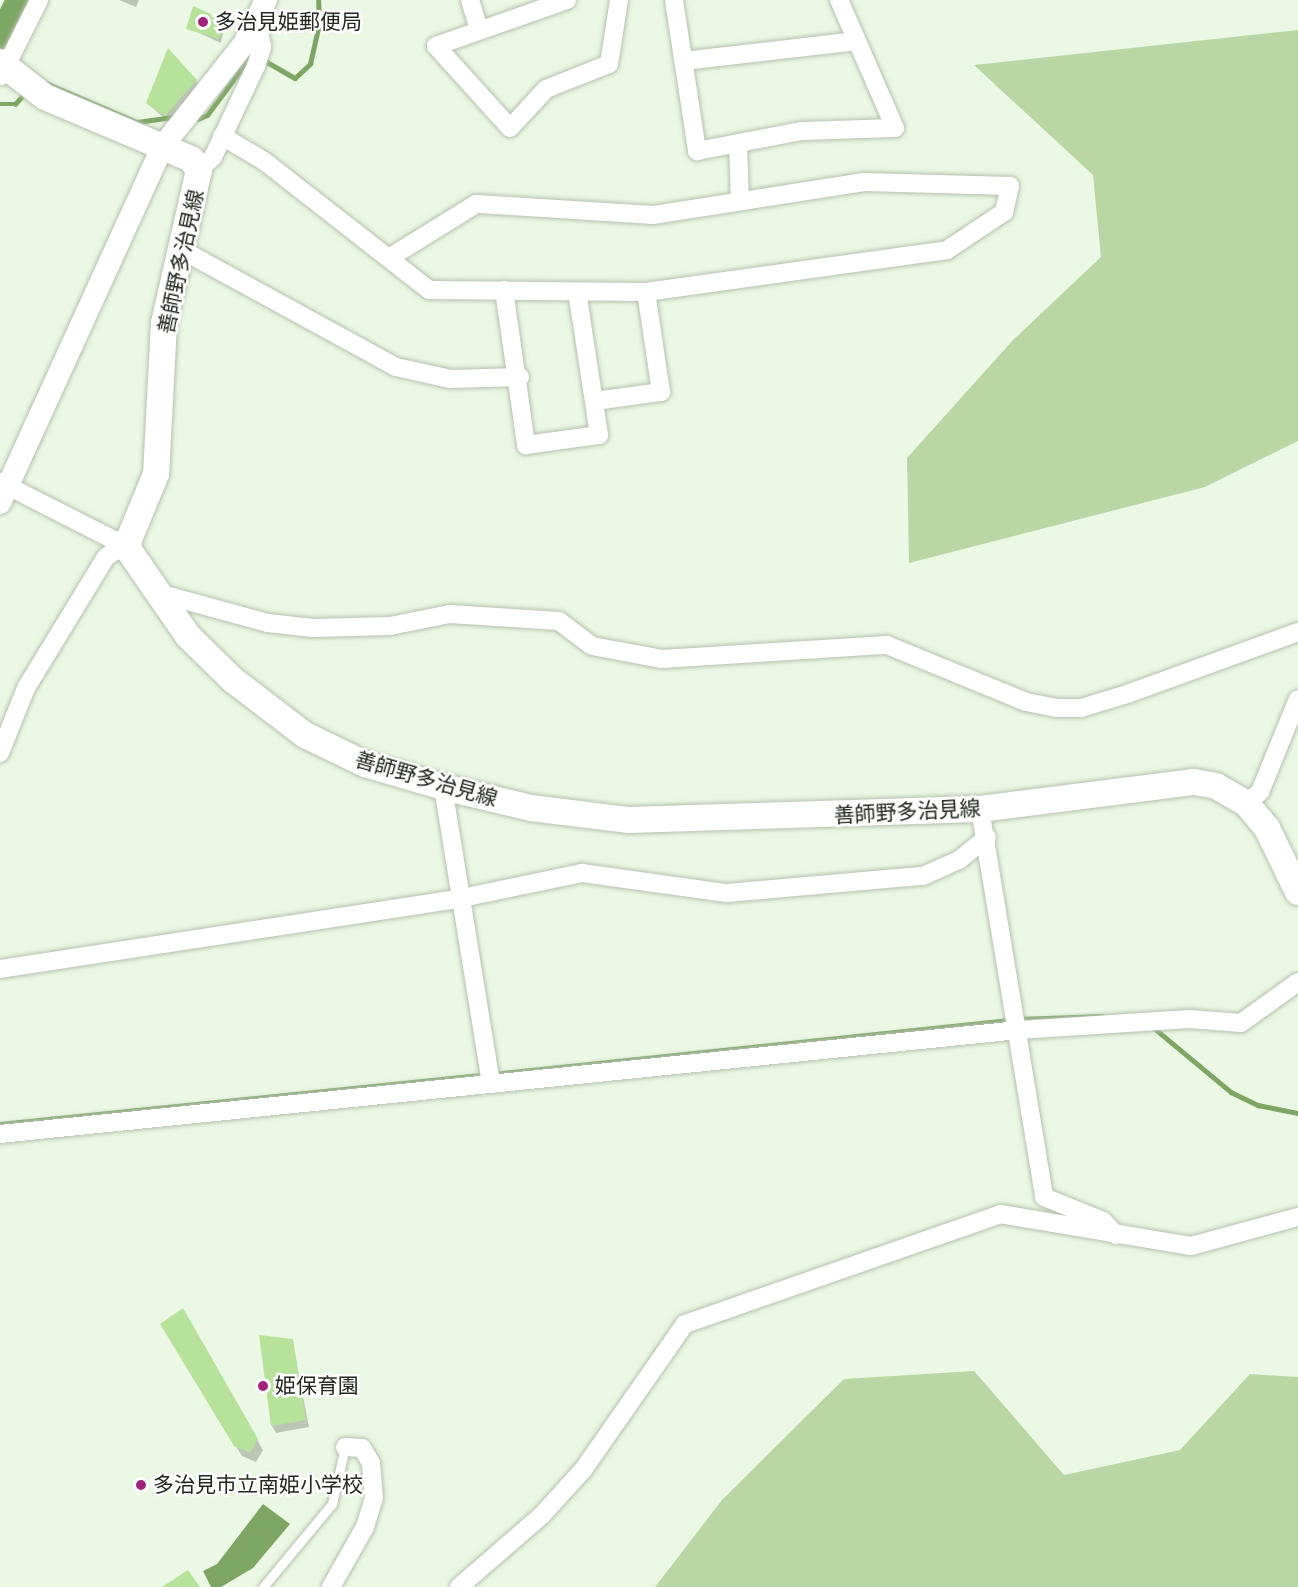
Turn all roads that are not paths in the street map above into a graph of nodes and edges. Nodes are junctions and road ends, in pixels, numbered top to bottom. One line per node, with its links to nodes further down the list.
1 (39, 0): 12 (street)
2 (266, 0): 8 (street)
3 (470, 0): 9 (street)
4 (567, 0): 9 (street)
5 (620, 0): 9 (street)
6 (674, 0): 11 (street)
7 (839, 0): 10 (street)
8 (258, 24): 13 (street); 15 (street)
9 (479, 30)
10 (857, 41): 11 (street); 14 (street)
11 (684, 62): 14 (street)
12 (2, 69): 15 (main road, 善師野多治見線)
13 (222, 136): 16 (street); 19 (street)
14 (738, 144): 17 (street)
15 (162, 147): 16 (main road, 善師野多治見線); 25 (street)
16 (200, 170): 18 (main road, 善師野多治見線)
17 (740, 200): 19 (street); 22 (street)
18 (183, 250): 23 (street); 26 (main road, 善師野多治見線)
19 (389, 258): 20 (street)
20 (504, 290): 21 (street); 23 (street)
21 (577, 292): 22 (street); 24 (street)
22 (646, 292): 24 (street)
23 (520, 377): 24 (street)
24 (595, 401)
25 (3, 491): 26 (street)
26 (129, 547): 27 (main road, 善師野多治見線); 30 (street)
27 (159, 593): 28 (street); 31 (main road, 善師野多治見線)
28 (1298, 632)
29 (1298, 699): 32 (street)
30 (0, 753)
31 (443, 787): 33 (main road, 善師野多治見線); 36 (street)
32 (1246, 803): 33 (main road, 善師野多治見線); 35 (main road, 善師野多治見線)
33 (980, 809): 34 (street)
34 (987, 837): 36 (street); 39 (street)
35 (1298, 892)
36 (462, 898): 37 (street); 40 (street)
37 (0, 969)
38 (1298, 982): 39 (street)
39 (1018, 1029): 40 (street); 43 (street)
40 (491, 1084): 41 (street)
41 (0, 1134)
42 (1298, 1217): 43 (street)
43 (1117, 1236): 47 (street)
44 (345, 1447): 45 (lane); 46 (street)
45 (263, 1587)
46 (331, 1587)
47 (459, 1587)

